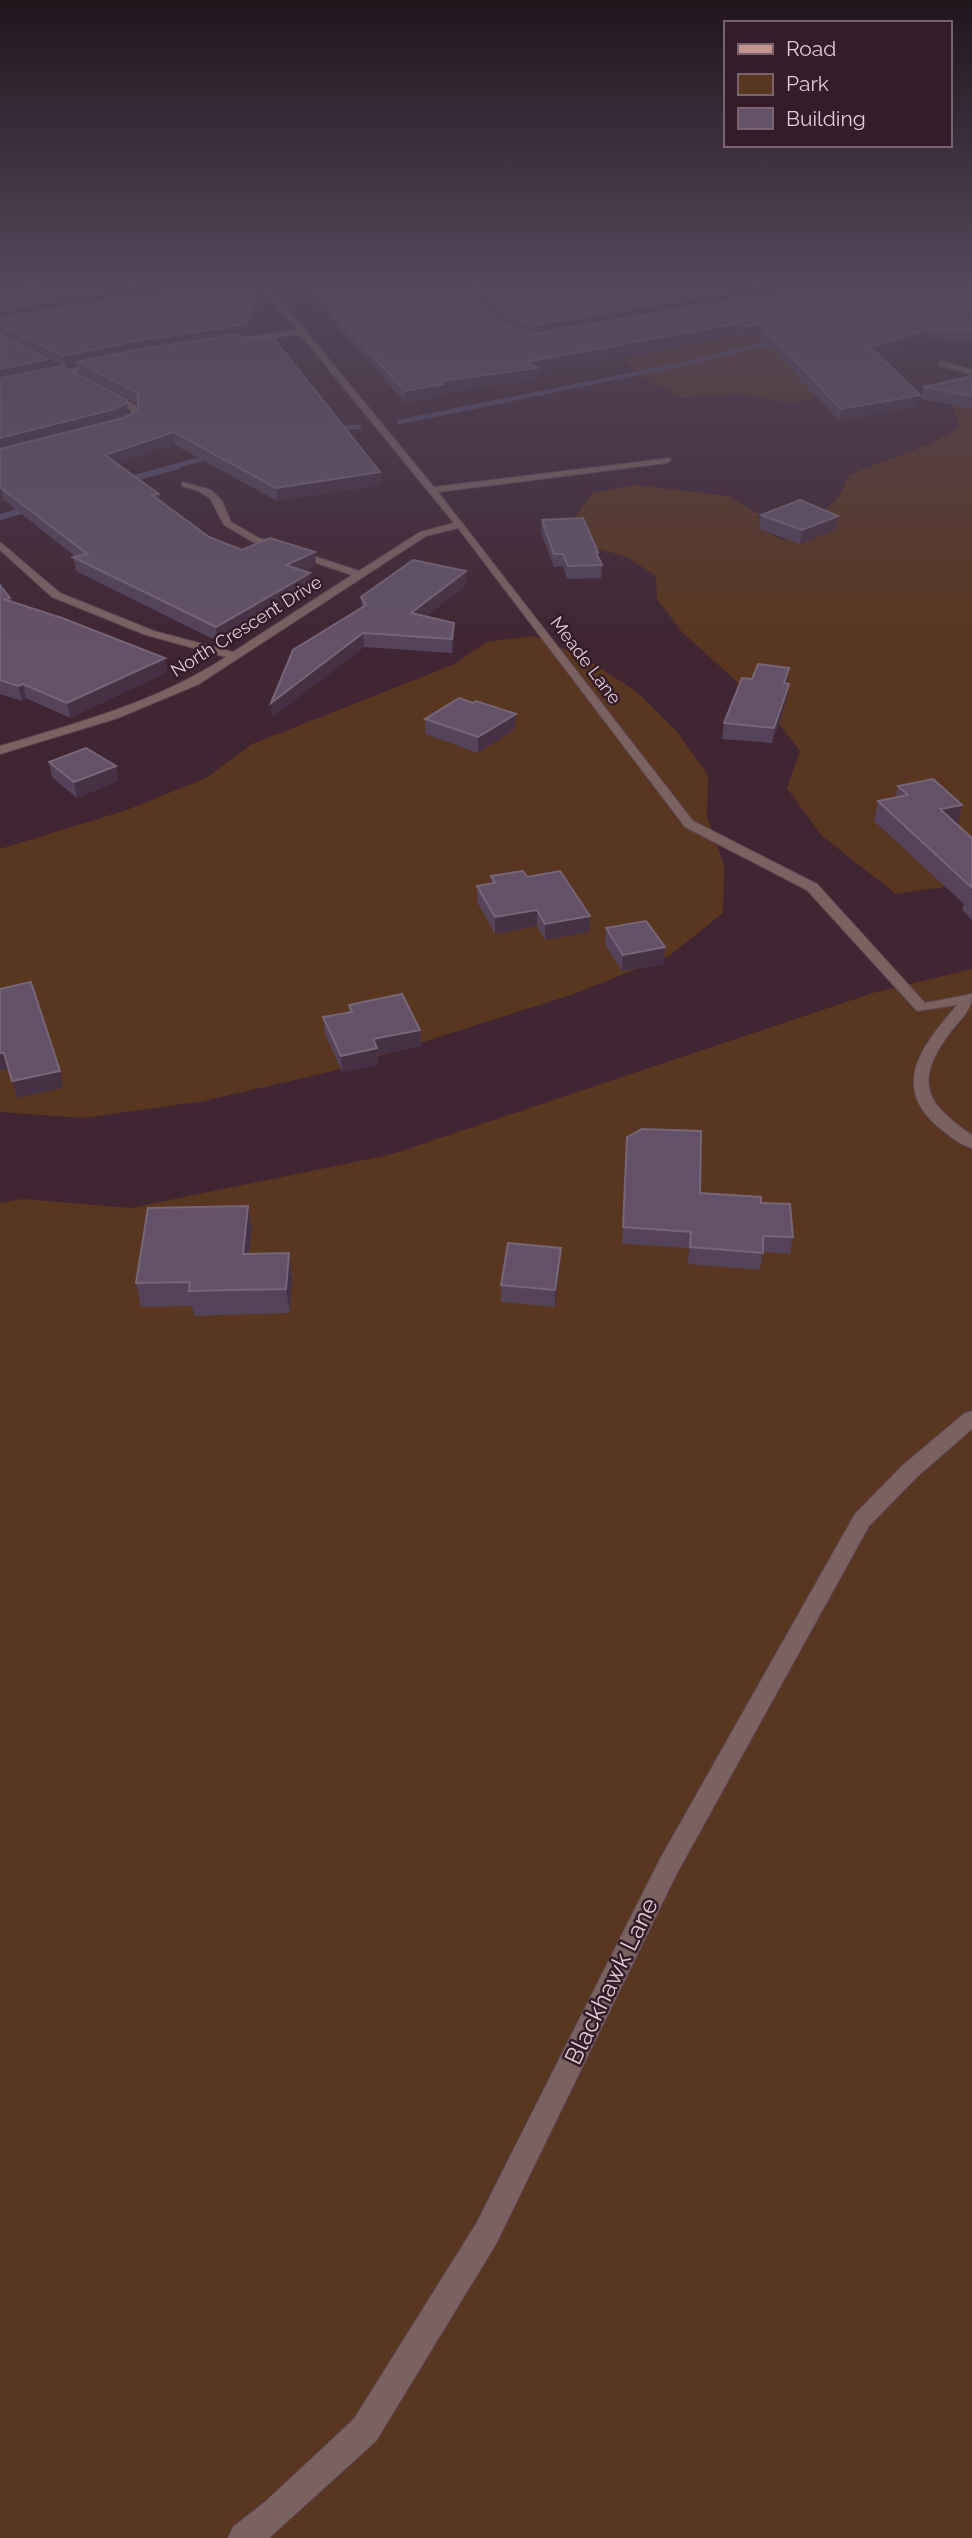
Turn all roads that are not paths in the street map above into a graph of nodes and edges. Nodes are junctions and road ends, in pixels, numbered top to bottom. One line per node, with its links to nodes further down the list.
1 (123, 402): 3 (street)
2 (362, 402): 6 (street, Meade Lane)
3 (113, 429)
4 (667, 460): 6 (street)
5 (185, 484): 9 (street)
6 (432, 490): 7 (street, Meade Lane)
7 (460, 524): 9 (street, North Crescent Drive); 14 (street, Meade Lane)
8 (0, 545): 10 (street)
9 (361, 575): 10 (street, North Crescent Drive)
10 (234, 656): 12 (street, North Crescent Drive)
11 (0, 734): 12 (street)
12 (22, 743): 13 (street, North Crescent Drive)
13 (0, 750)
14 (972, 998): 15 (street)
15 (972, 1143)
16 (972, 1418): 17 (street, Blackhawk Lane)
17 (244, 2538)

